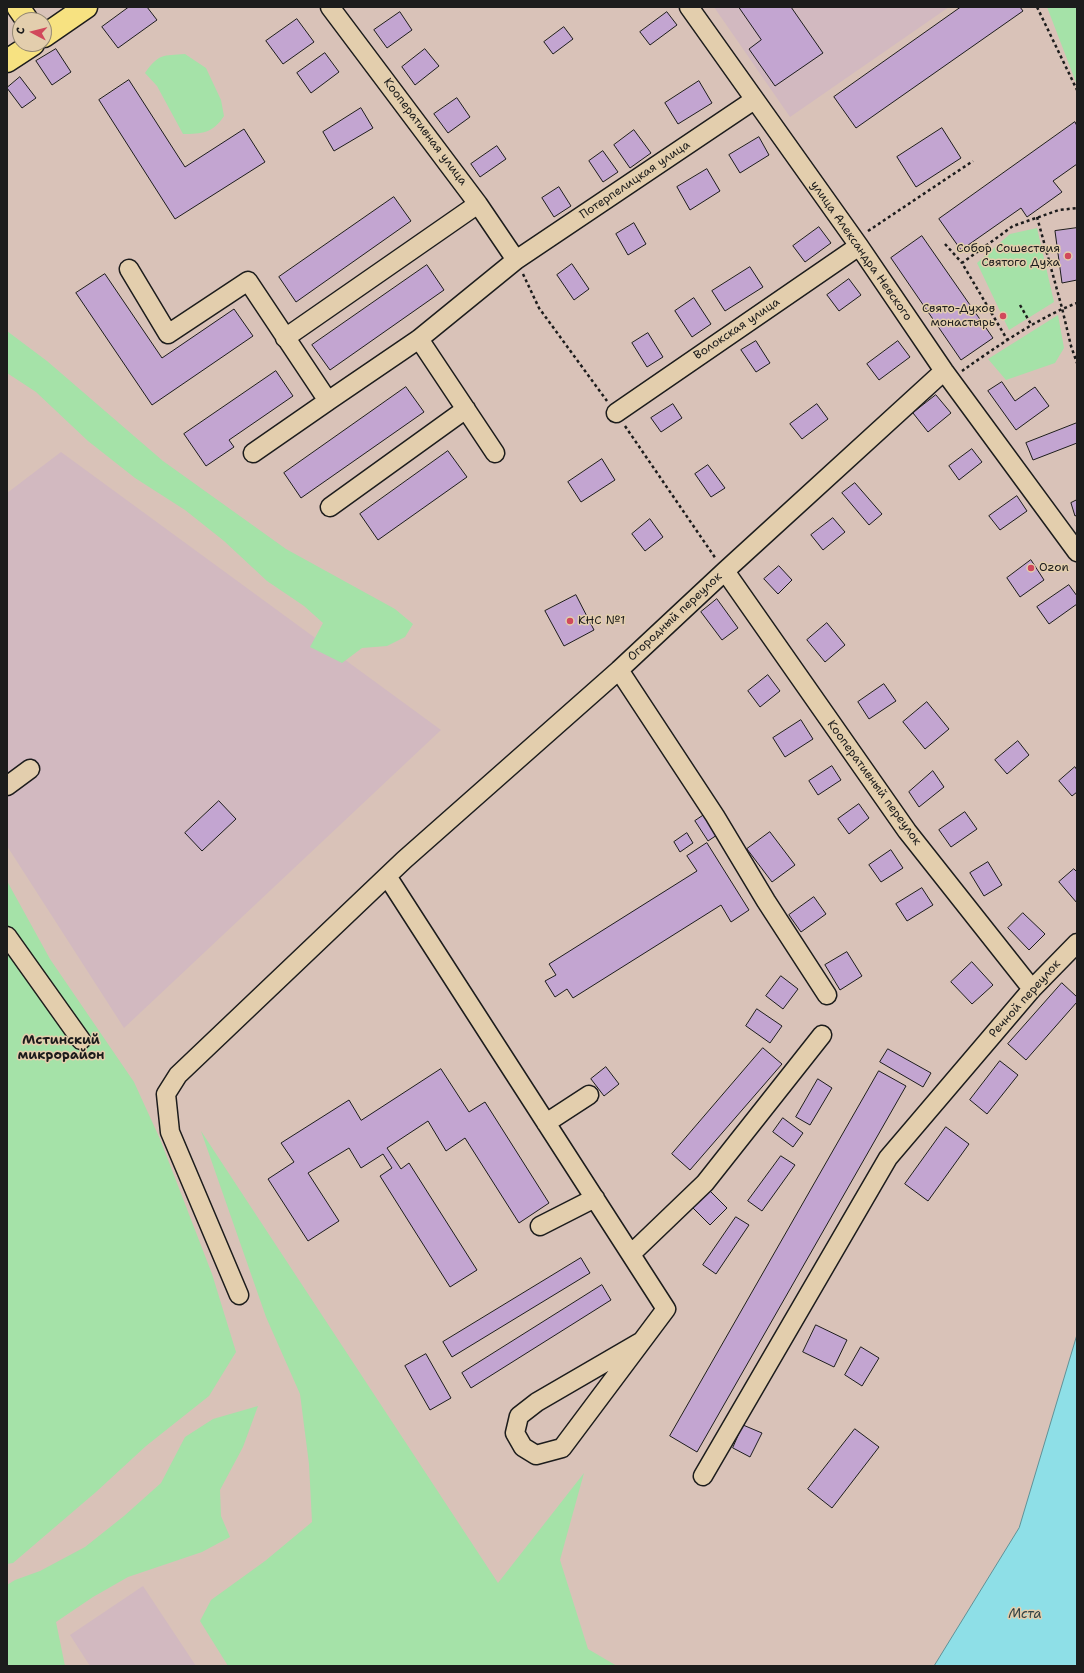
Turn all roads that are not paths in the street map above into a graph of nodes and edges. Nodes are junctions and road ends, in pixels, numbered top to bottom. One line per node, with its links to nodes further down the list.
1 (86, 7): 4 (main road)
2 (330, 7): 8 (street, Кооперативная улица)
3 (689, 7): 7 (street, улица Александра Невского)
4 (52, 30)
5 (21, 52): 6 (main road)
6 (7, 61)
7 (754, 100): 9 (street, улица Александра Невского); 10 (street, Потерпелицкая улица)
8 (478, 204): 10 (street, Кооперативная улица); 12 (street)
9 (856, 243): 14 (street, улица Александра Невского); 17 (street, Волокская улица)
10 (516, 260): 13 (street, Потерпелицкая улица)
11 (128, 269): 12 (street)
12 (285, 338): 15 (street)
13 (418, 338): 15 (street, Потерпелицкая улица); 16 (street)
14 (948, 375): 21 (street, улица Александра Невского); 23 (street, Огородный переулок)
15 (328, 401): 18 (street, Потерпелицкая улица)
16 (466, 409): 19 (street); 20 (street)
17 (616, 413)
18 (253, 453)
19 (495, 453)
20 (330, 507)
21 (1071, 534): 22 (street, улица Александра Невского)
22 (1077, 552)
23 (724, 571): 24 (street, Огородный переулок); 30 (street, Кооперативный переулок)
24 (619, 670): 27 (street, Огородный переулок); 31 (street)
25 (30, 769): 26 (street)
26 (7, 786)
27 (387, 876): 35 (street); 39 (street, Огородный переулок)
28 (7, 936): 33 (street)
29 (1077, 943): 30 (street, Речной переулок)
30 (1032, 989): 41 (street, Речной переулок)
31 (827, 995)
32 (822, 1035): 38 (street)
33 (81, 1040)
34 (589, 1095): 35 (street)
35 (546, 1122): 36 (street)
36 (595, 1198): 37 (street); 38 (street)
37 (540, 1226)
38 (631, 1254): 40 (street)
39 (240, 1296)
40 (642, 1341): 40 (street)
41 (703, 1476)

